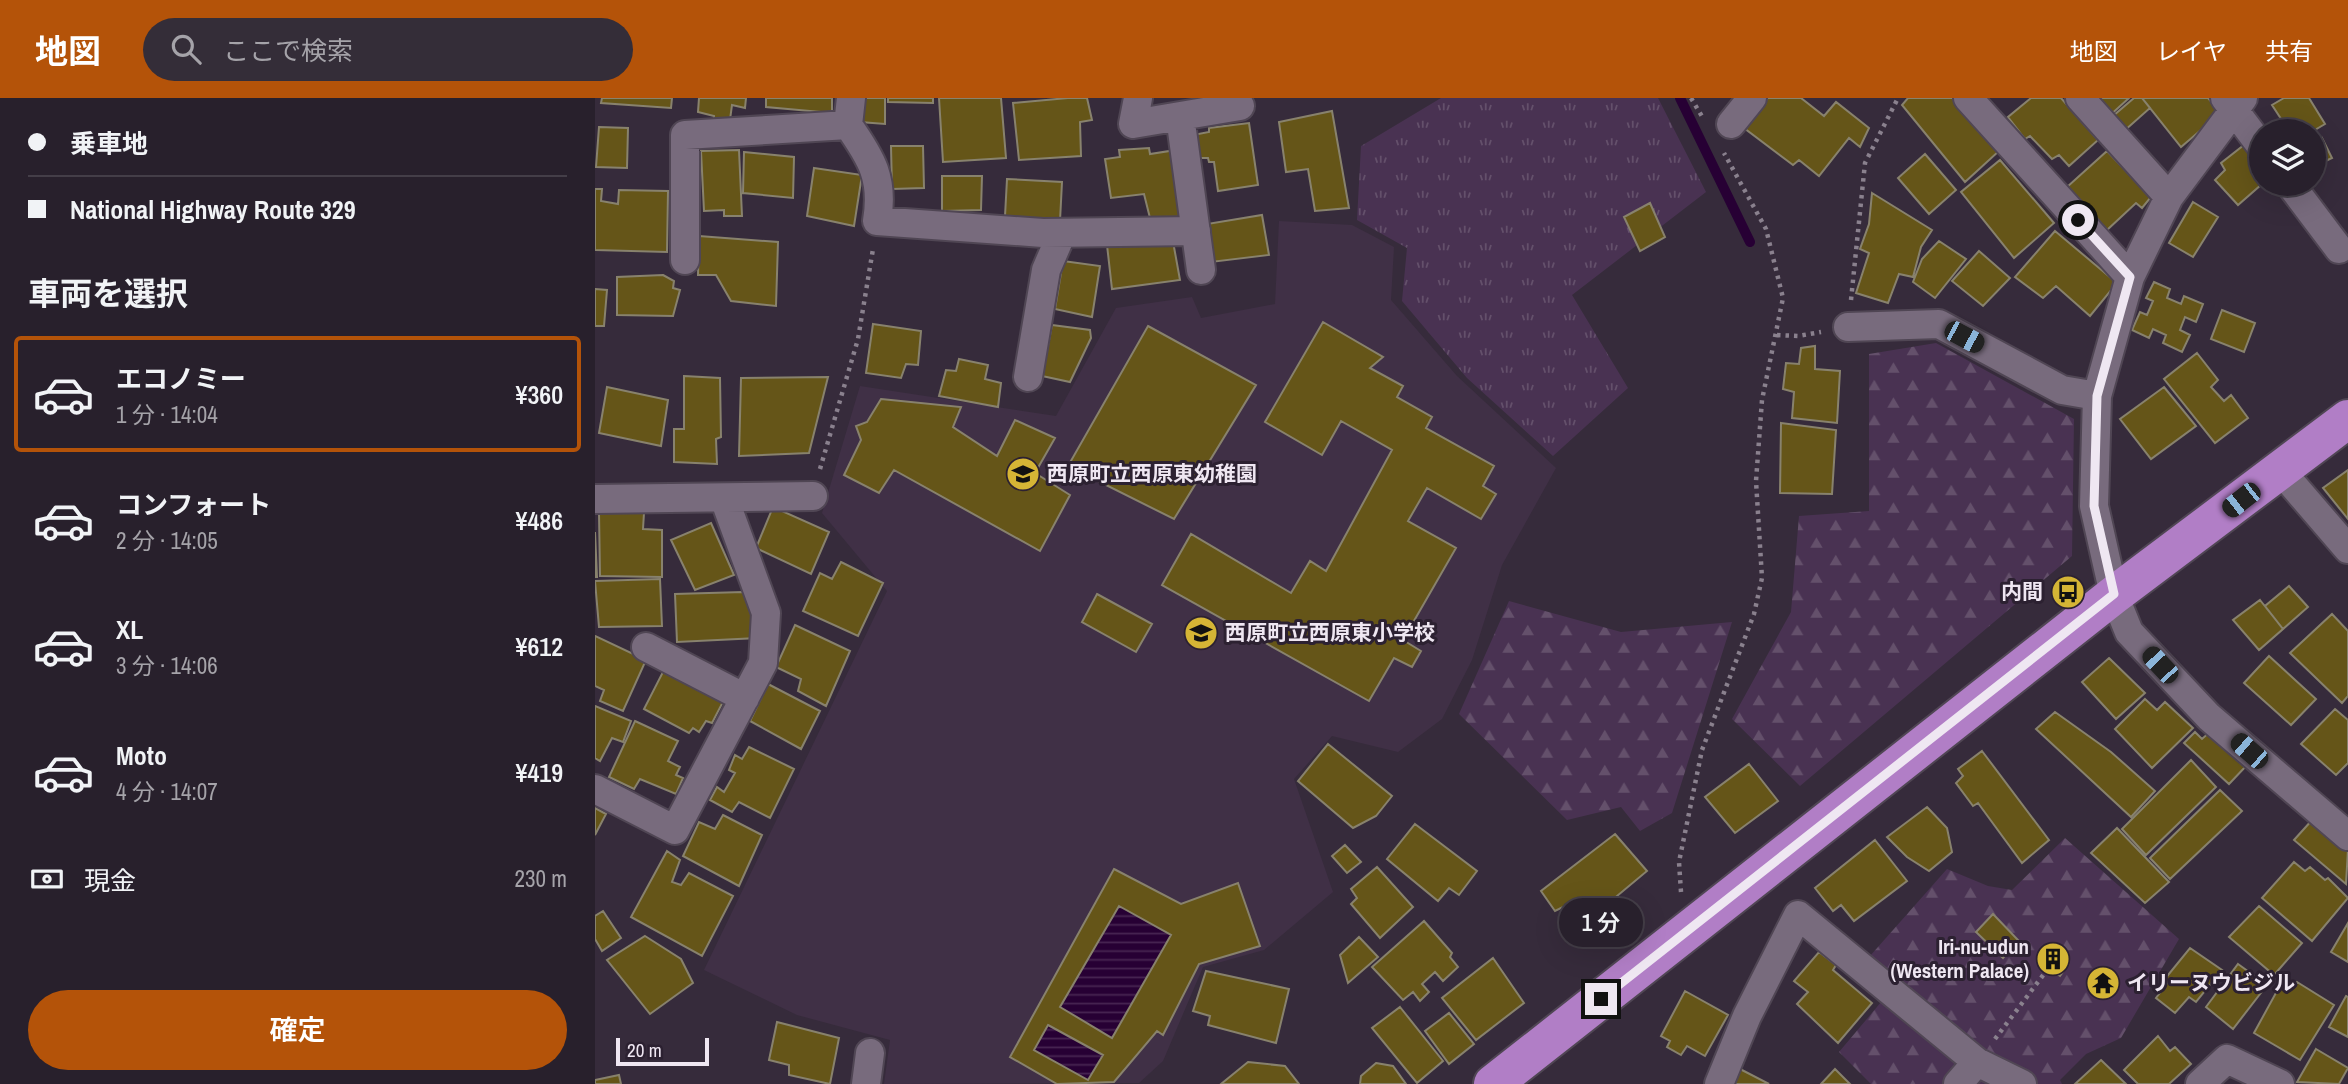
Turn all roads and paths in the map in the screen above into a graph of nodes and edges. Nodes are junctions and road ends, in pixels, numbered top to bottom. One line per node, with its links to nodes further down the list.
1 (1138, 98): 10 (street)
2 (1691, 98): 12 (path)
3 (1752, 98): 12 (street)
4 (1898, 98): 22 (path)
5 (1968, 98): 21 (street)
6 (2080, 98): 14 (street)
7 (2233, 102): 11 (street); 14 (street)
8 (1240, 106): 10 (street)
9 (850, 112): 15 (street); 19 (street)
10 (1180, 116): 16 (street)
11 (2249, 127)
12 (1719, 132): 23 (path)
13 (2299, 196): 18 (street)
14 (2169, 197): 21 (street)
15 (877, 221): 17 (street); 28 (path)
16 (1196, 231): 17 (street); 20 (street)
17 (1062, 233): 24 (street)
18 (2339, 249)
19 (685, 260)
20 (1201, 270)
21 (2130, 277): 25 (street)
22 (1848, 327): 23 (path); 25 (street)
23 (1777, 335): 37 (path)
24 (1028, 377)
25 (2097, 396): 32 (street)
26 (2348, 419): 27 (highway)
27 (2280, 470): 31 (street); 32 (highway)
28 (813, 496): 29 (street)
29 (724, 498): 30 (street); 34 (street)
30 (595, 499)
31 (2348, 549)
32 (2114, 594): 36 (street); 42 (highway)
33 (646, 647): 34 (street)
34 (745, 698): 35 (street)
35 (595, 789)
36 (2348, 836)
37 (1681, 892)
38 (2044, 974): 40 (path)
39 (870, 1054): 41 (street)
40 (1977, 1062): 43 (street); 44 (street); 45 (street)
41 (866, 1084)
42 (1493, 1084)
43 (1719, 1084)
44 (1958, 1084)
45 (2022, 1084)
46 (2200, 1084): 47 (street)
47 (2280, 1084)

